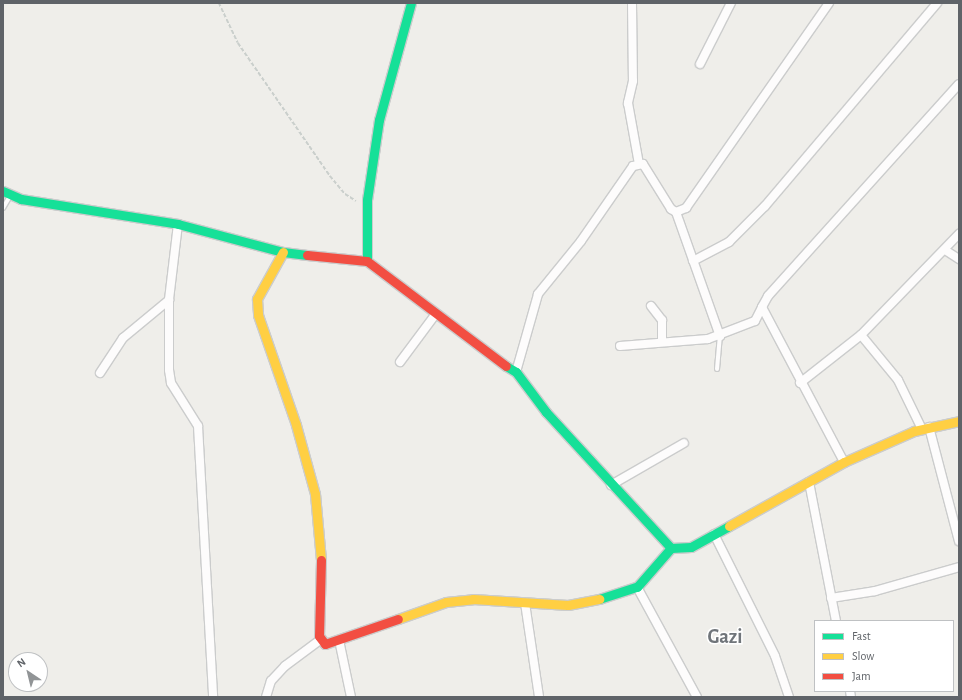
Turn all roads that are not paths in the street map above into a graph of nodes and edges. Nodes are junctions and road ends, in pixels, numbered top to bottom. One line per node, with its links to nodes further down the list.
1 (411, 3): 17 (street)
2 (632, 3): 8 (street)
3 (730, 3): 6 (street)
4 (829, 3): 11 (street)
5 (937, 3): 18 (street)
6 (700, 64)
7 (959, 84): 21 (street)
8 (638, 164): 11 (street); 29 (street)
9 (7, 192): 10 (lane); 12 (street)
10 (3, 208)
11 (676, 212): 18 (street)
12 (178, 224): 15 (street); 19 (street)
13 (959, 234): 14 (street)
14 (945, 250): 16 (street); 23 (street)
15 (283, 252): 17 (street); 46 (street)
16 (959, 259)
17 (367, 261): 22 (street)
18 (693, 261): 24 (street)
19 (169, 300): 30 (street); 48 (street)
20 (651, 306): 25 (street)
21 (762, 307): 24 (street); 31 (street)
22 (435, 315): 27 (street); 29 (street)
23 (861, 335): 31 (street); 33 (street)
24 (720, 336): 25 (street); 28 (lane)
25 (662, 342): 26 (street)
26 (620, 346)
27 (400, 362)
28 (717, 368)
29 (516, 372): 37 (street)
30 (100, 373)
31 (800, 383): 35 (street)
32 (959, 421): 33 (street)
33 (926, 428): 35 (street); 39 (street)
34 (684, 443): 37 (street)
35 (844, 462): 36 (street)
36 (809, 482): 38 (street); 43 (street)
37 (611, 485): 40 (street)
38 (714, 534): 40 (street); 53 (street)
39 (959, 541)
40 (671, 548): 42 (street)
41 (959, 567): 43 (street)
42 (638, 587): 44 (street); 52 (street)
43 (832, 598): 45 (street)
44 (525, 603): 47 (street); 51 (street)
45 (836, 620)
46 (320, 640): 47 (street); 49 (street)
47 (339, 640): 50 (street)
48 (213, 697)
49 (266, 697)
50 (351, 697)
51 (539, 697)
52 (697, 697)
53 (789, 697)

